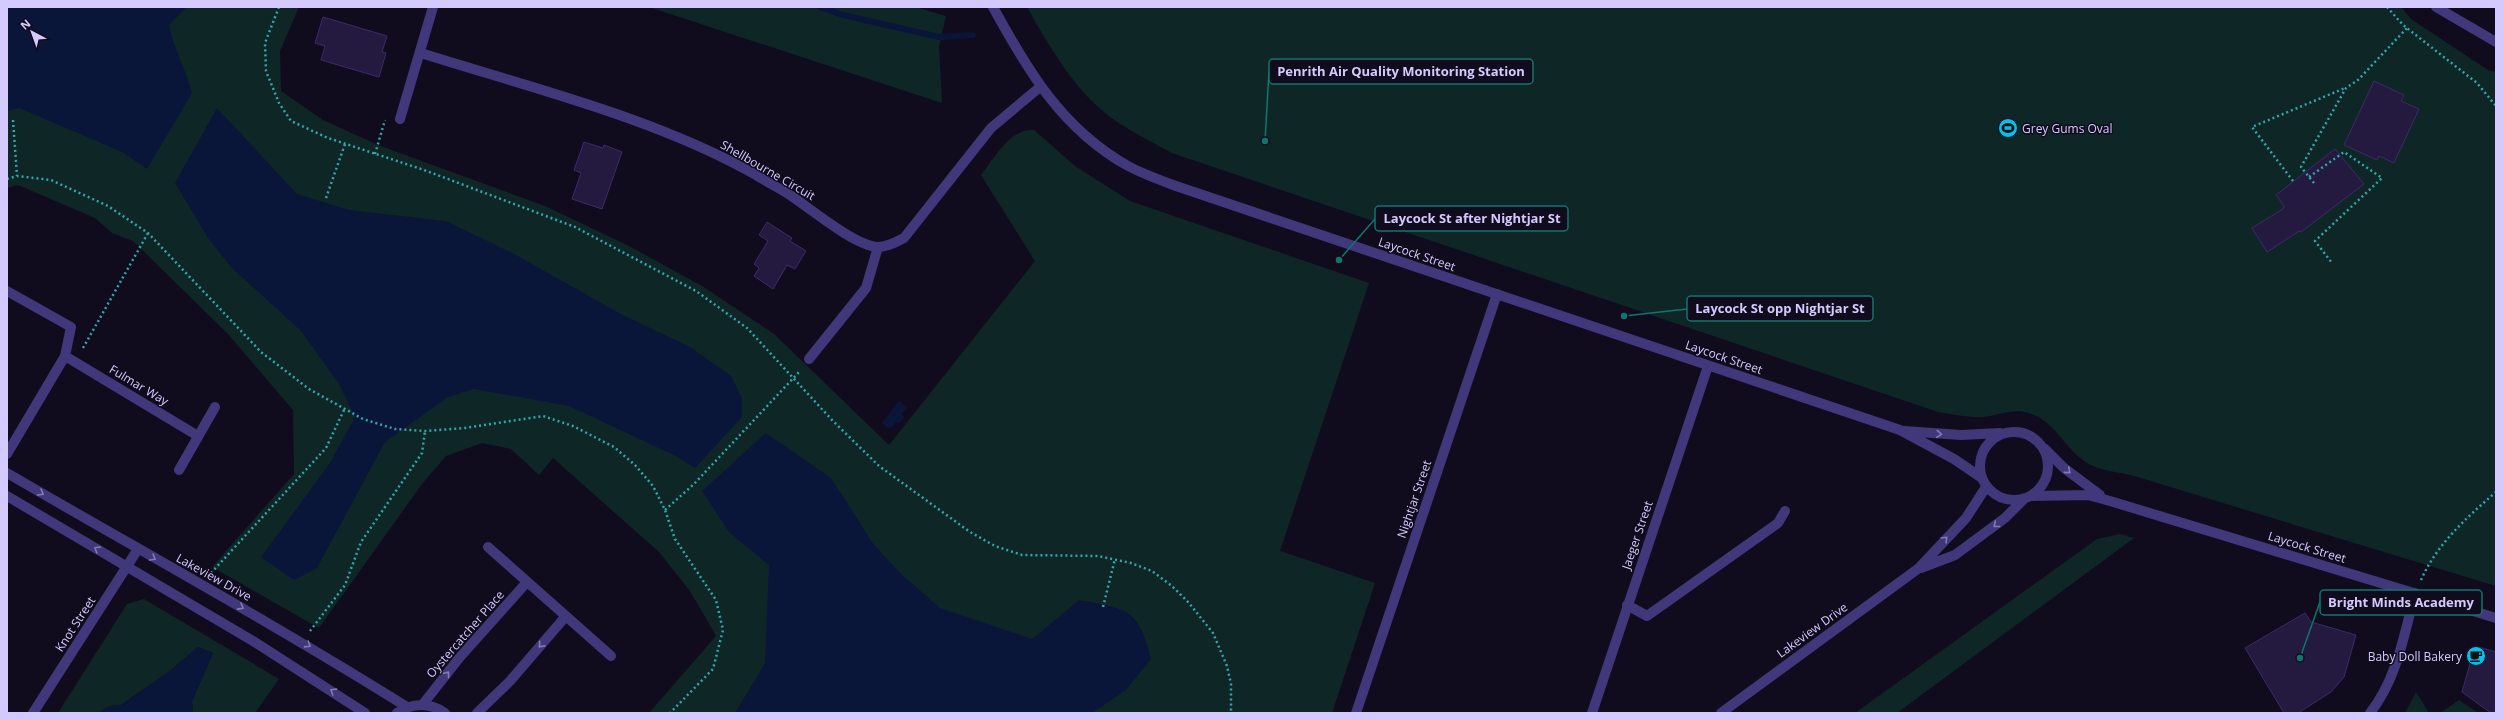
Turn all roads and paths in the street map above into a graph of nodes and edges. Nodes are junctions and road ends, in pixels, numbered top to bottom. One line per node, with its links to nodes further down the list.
1 (279, 7): 14 (path)
2 (433, 7): 8 (street)
3 (993, 7): 9 (street, Laycock Street)
4 (2387, 7): 6 (path)
5 (2436, 7): 7 (street)
6 (2407, 28): 10 (path); 11 (path)
7 (2496, 42)
8 (421, 53): 12 (street); 22 (street, Shellbourne Circuit)
9 (1040, 87): 22 (street); 25 (street, Laycock Street)
10 (2346, 88): 16 (path); 18 (path)
11 (2496, 106)
12 (400, 119)
13 (13, 120): 15 (path)
14 (346, 144): 20 (path); 30 (path)
15 (17, 176): 17 (path); 21 (path)
16 (2309, 177): 19 (path); 23 (path)
17 (7, 179)
18 (2292, 180)
19 (2314, 183)
20 (326, 198)
21 (148, 233): 26 (path); 32 (path)
22 (878, 247): 28 (street)
23 (2332, 263)
24 (7, 291): 27 (street)
25 (1496, 294): 29 (street, Laycock Street); 71 (street, Nightjar Street)
26 (82, 350)
27 (65, 356): 36 (street, Fulmar Way); 38 (street)
28 (809, 359)
29 (1708, 366): 33 (street, Laycock Street); 56 (street, Jaeger Street)
30 (794, 379): 46 (path); 50 (path)
31 (215, 407): 36 (street)
32 (344, 410): 34 (path); 54 (path)
33 (1900, 430): 35 (street, Laycock Street, one-way to 35); 41 (street, Laycock Street)
34 (425, 431): 46 (path); 60 (path)
35 (2008, 432): 37 (street); 41 (street)
36 (198, 436): 39 (street)
37 (2040, 444): 44 (street); 45 (street, Laycock Street, one-way to 45)
38 (7, 454)
39 (179, 470)
40 (7, 473): 49 (street, Lakeview Drive, one-way to 49)
41 (1984, 482): 44 (street); 52 (street, Lakeview Drive, one-way to 41)
42 (2496, 492): 55 (path)
43 (7, 496): 51 (street, one-way to 43)
44 (2028, 497): 45 (street, Laycock Street); 52 (street, Lakeview Drive, one-way to 52)
45 (2110, 501): 55 (street, Laycock Street)
46 (665, 510): 69 (path)
47 (1785, 511): 56 (street)
48 (488, 548): 53 (street)
49 (138, 549): 51 (street, Knot Street); 54 (street, Lakeview Drive, one-way to 54)
50 (1114, 559): 57 (path); 70 (path)
51 (127, 567): 64 (street, Knot Street); 65 (street, one-way to 51)
52 (1919, 568): 73 (street, Lakeview Drive)
53 (527, 582): 58 (street); 62 (street, Oystercatcher Place, one-way to 53)
54 (204, 587): 60 (street, Lakeview Drive, one-way to 60)
55 (2415, 594): 59 (street, Laycock Street); 74 (street)
56 (1627, 605): 72 (street, Jaeger Street)
57 (1103, 607)
58 (566, 616): 61 (street); 68 (street, one-way to 68)
59 (2496, 618)
60 (302, 641): 63 (street, Lakeview Drive, one-way to 63)
61 (611, 656)
62 (423, 704): 63 (street); 67 (street)
63 (407, 707): 66 (street)
64 (33, 713)
65 (365, 713)
66 (397, 713)
67 (445, 713)
68 (477, 713)
69 (670, 713)
70 (1231, 713)
71 (1356, 713)
72 (1592, 713)
73 (1721, 713)
74 (2370, 713)

